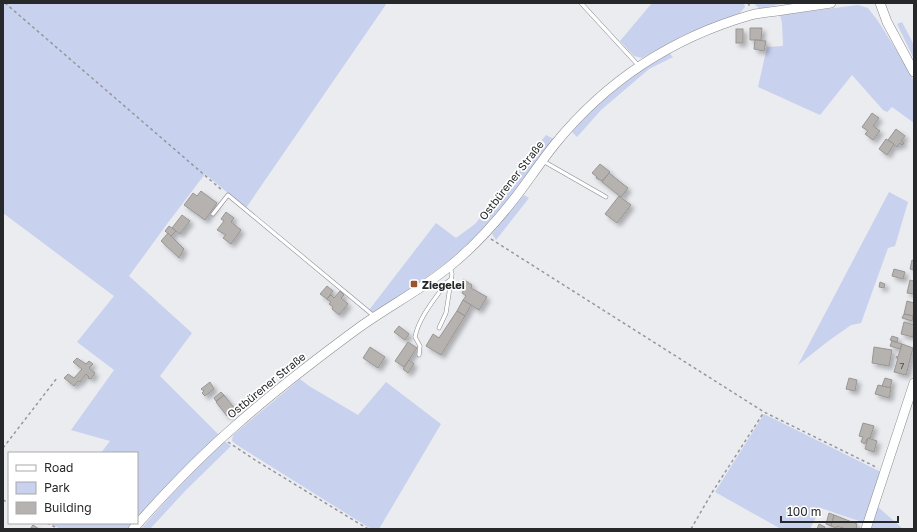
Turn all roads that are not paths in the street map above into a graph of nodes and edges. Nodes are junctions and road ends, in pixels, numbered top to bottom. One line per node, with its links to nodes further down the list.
1 (581, 3): 4 (lane)
2 (831, 3): 4 (street, Ostbürener Straße)
3 (880, 3): 5 (street)
4 (638, 66): 6 (street, Ostbürener Straße)
5 (914, 72)
6 (542, 160): 7 (lane); 9 (street, Ostbürener Straße)
7 (606, 197)
8 (213, 214): 11 (lane)
9 (450, 266): 10 (lane); 11 (street, Ostbürener Straße)
10 (451, 279): 12 (lane); 13 (lane)
11 (375, 317): 15 (street, Ostbürener Straße)
12 (439, 328)
13 (419, 355)
14 (914, 383): 16 (street)
15 (138, 523)
16 (866, 529)

